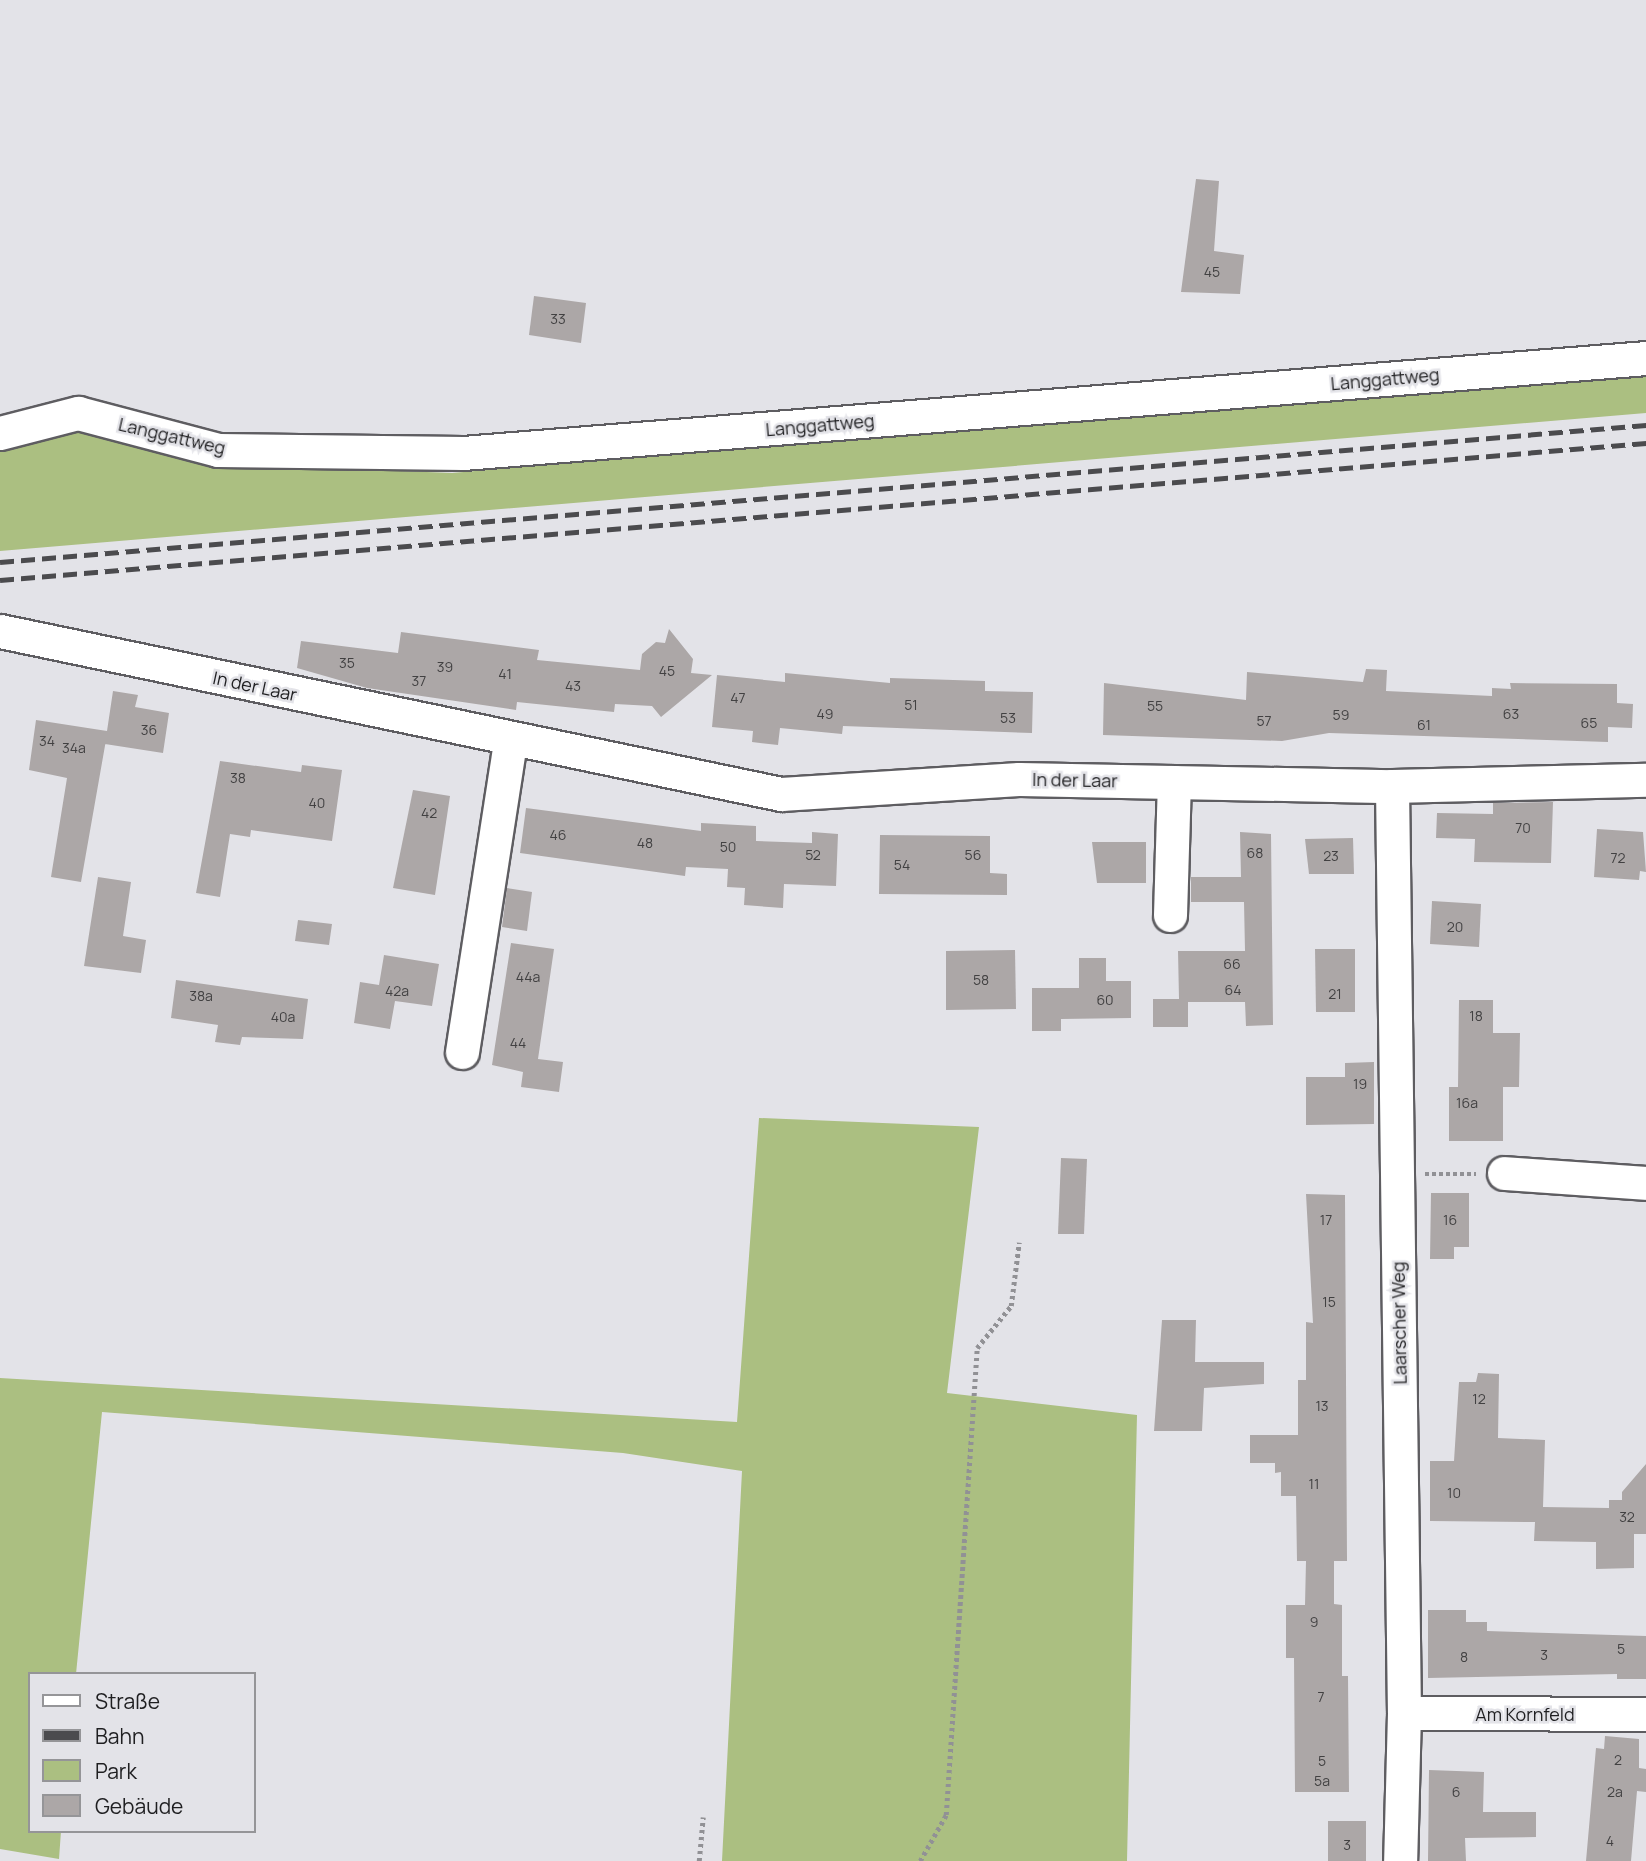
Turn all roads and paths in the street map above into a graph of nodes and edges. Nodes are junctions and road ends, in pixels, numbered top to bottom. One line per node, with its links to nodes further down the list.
1 (1646, 358): 2 (street, Langgattweg)
2 (0, 433)
3 (0, 631): 4 (street, In der Laar)
4 (510, 741): 6 (street, In der Laar); 9 (street)
5 (1646, 780): 7 (street, In der Laar)
6 (1174, 782): 7 (street, In der Laar); 8 (street)
7 (1392, 786): 10 (street, Laarscher Weg)
8 (1170, 915)
9 (462, 1052)
10 (1397, 1171): 11 (path); 14 (street, Laarscher Weg)
11 (1504, 1172): 12 (street)
12 (1646, 1183)
13 (1018, 1243): 18 (path)
14 (1404, 1713): 15 (street, Am Kornfeld); 19 (street, Laarscher Weg)
15 (1646, 1714)
16 (703, 1816): 17 (path)
17 (699, 1861)
18 (920, 1861)
19 (1400, 1861)

